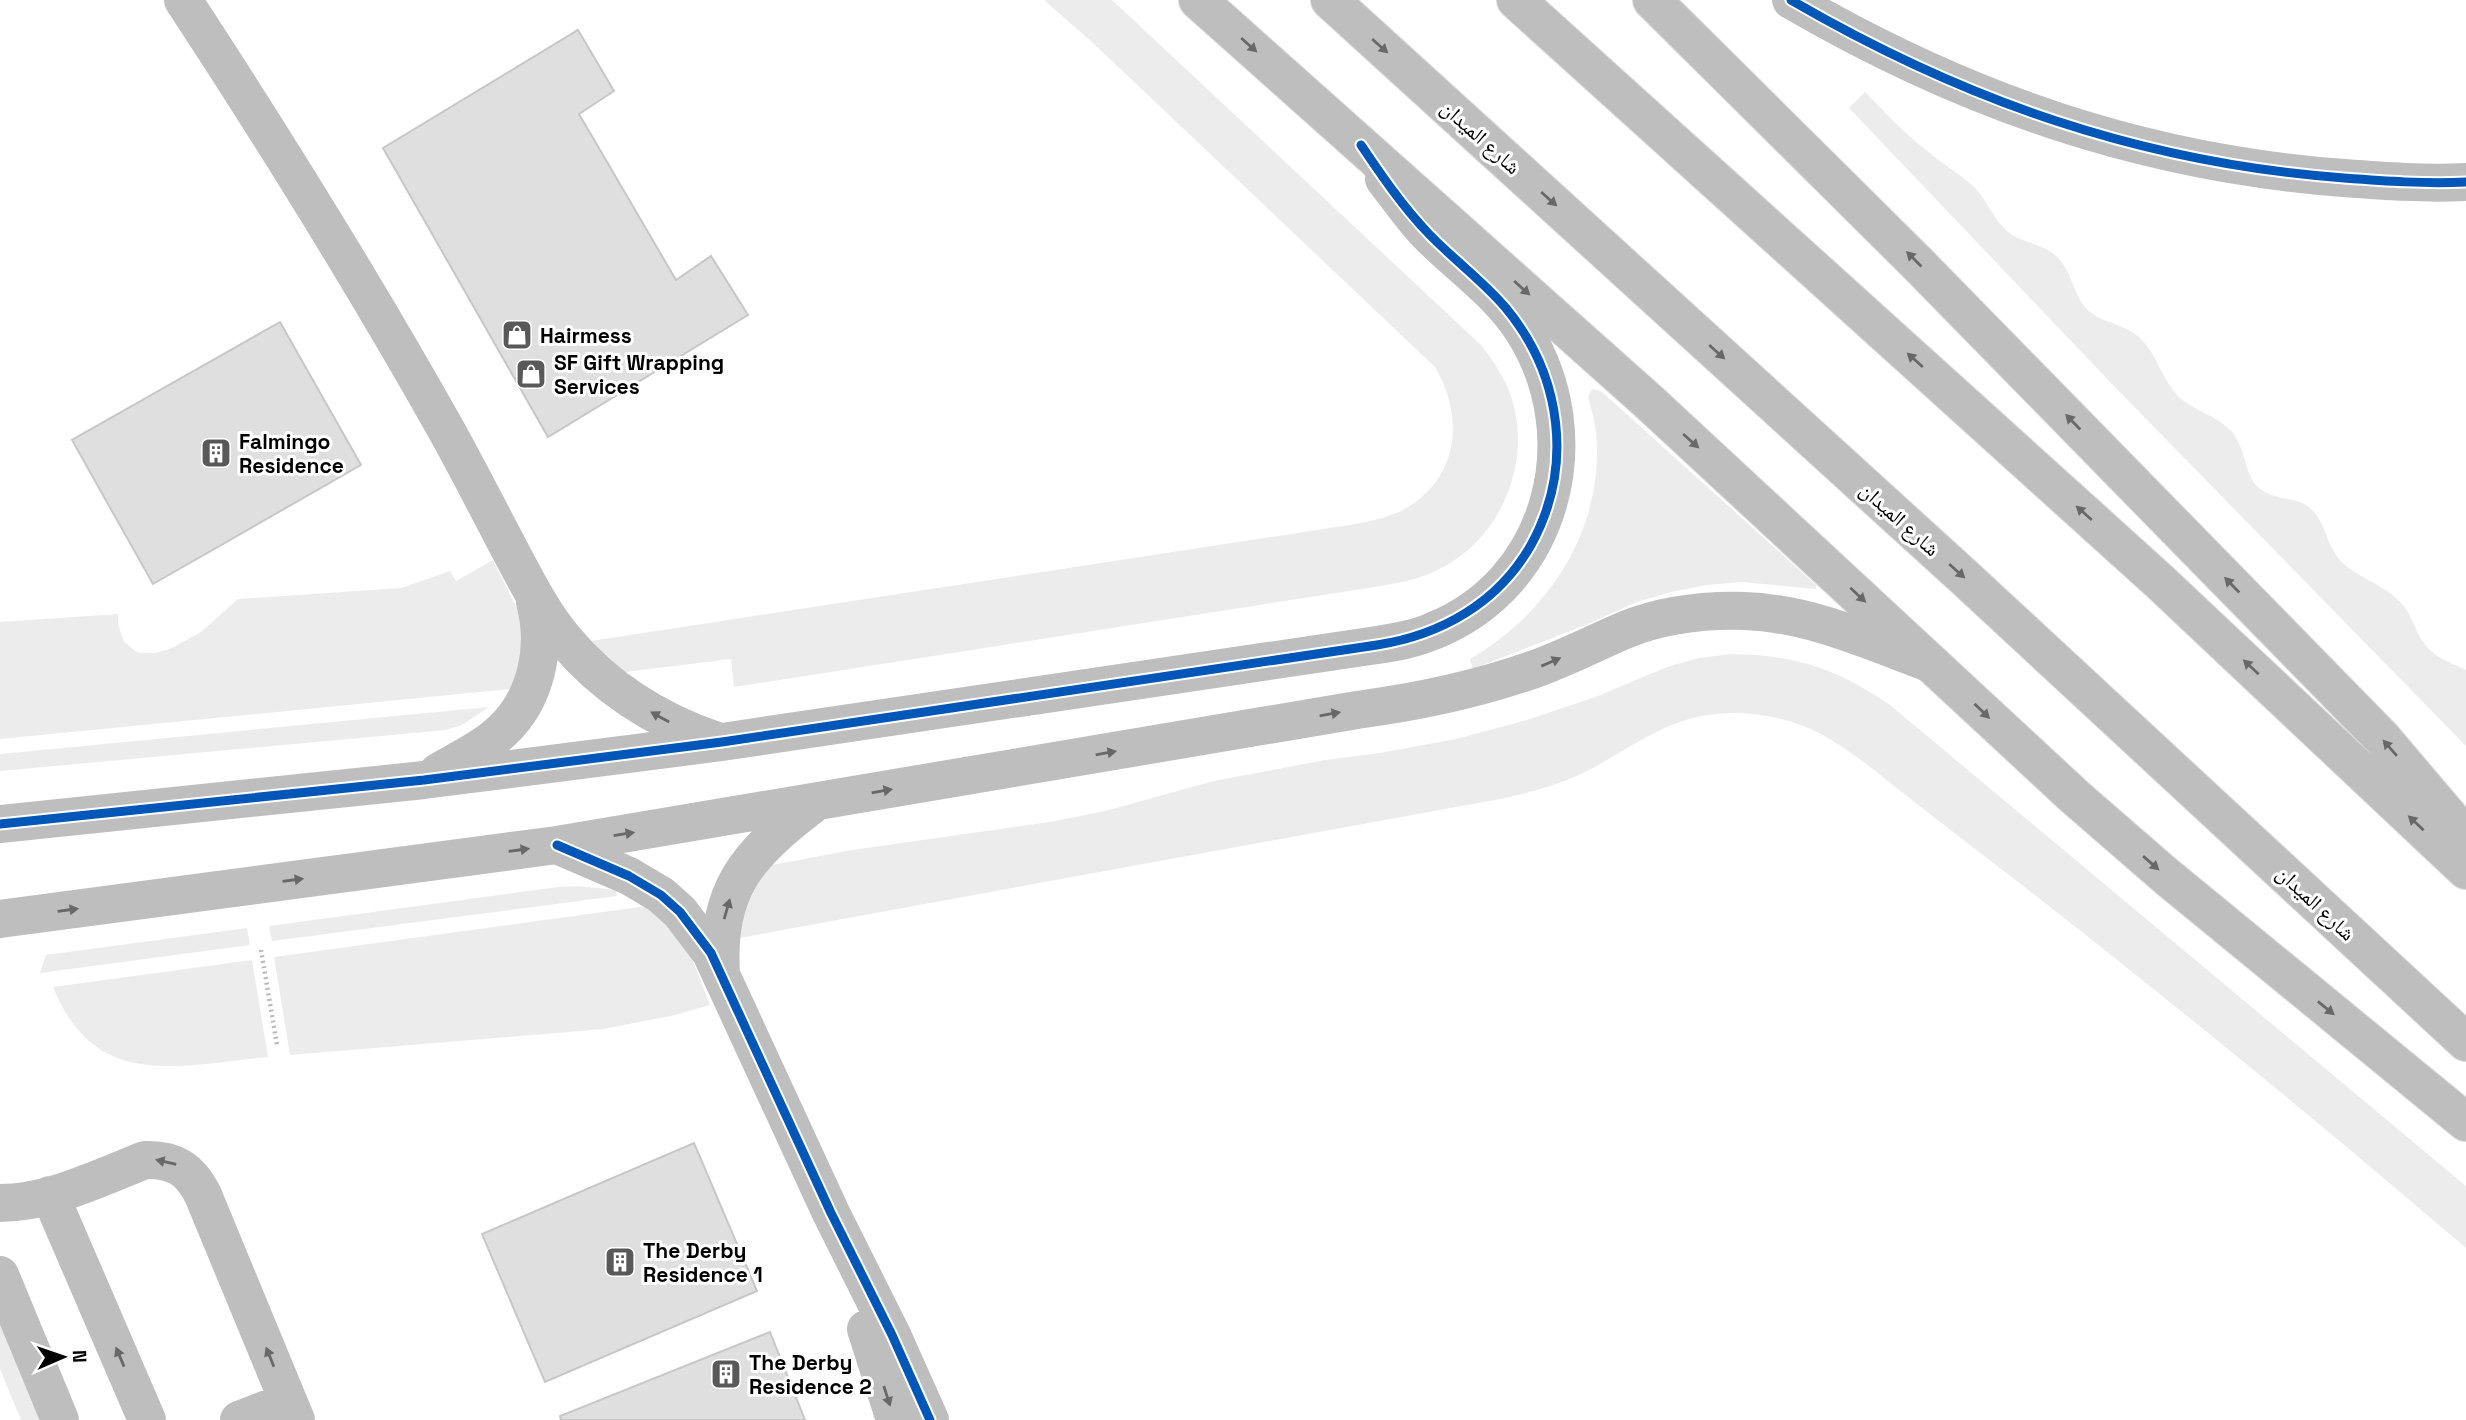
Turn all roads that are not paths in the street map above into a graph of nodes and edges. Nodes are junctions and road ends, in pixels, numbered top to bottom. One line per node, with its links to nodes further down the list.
1 (183, 0): 9 (street)
2 (1198, 0): 7 (street, one-way to 7)
3 (1329, 0): 20 (street, شارع الميدان, one-way to 20)
4 (1516, 0): 17 (street, one-way to 4)
5 (1652, 0): 15 (street, one-way to 5)
6 (1791, 0): 8 (street)
7 (1361, 145): 10 (street, one-way to 10); 11 (street)
8 (2466, 182)
9 (533, 593): 11 (street, one-way to 9); 12 (street)
10 (1933, 664): 13 (street, one-way to 10); 21 (street, one-way to 21)
11 (722, 743): 12 (street)
12 (424, 780): 14 (street)
13 (815, 803): 16 (street, one-way to 13); 19 (street, one-way to 13)
14 (0, 824)
15 (2466, 837)
16 (557, 845): 18 (street, one-way to 16); 19 (street)
17 (2466, 870)
18 (0, 919)
19 (722, 976): 24 (street)
20 (2466, 1042)
21 (2466, 1122)
22 (51, 1195): 23 (street); 26 (street, one-way to 22); 28 (street, one-way to 22)
23 (0, 1203)
24 (831, 1213): 30 (street, one-way to 30); 31 (street)
25 (0, 1275): 27 (street)
26 (292, 1410): 29 (street)
27 (60, 1420)
28 (147, 1420)
29 (239, 1420)
30 (895, 1420)
31 (930, 1420)

